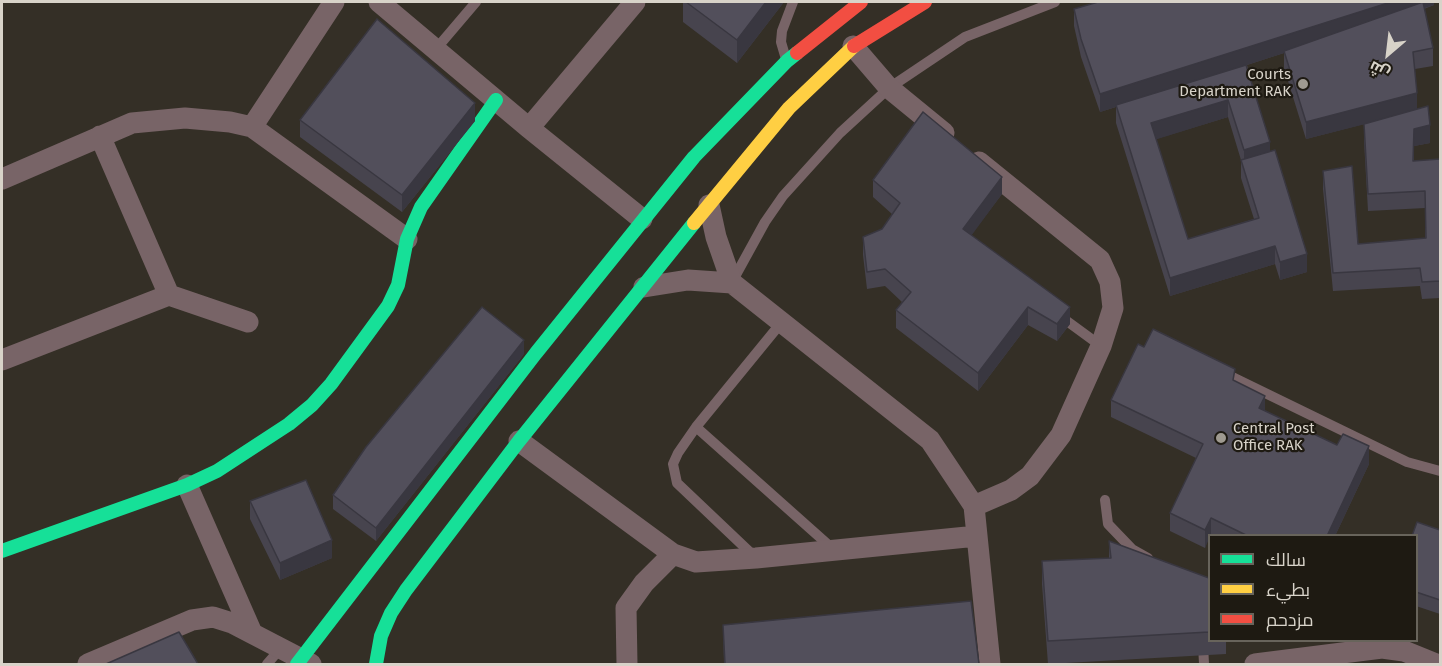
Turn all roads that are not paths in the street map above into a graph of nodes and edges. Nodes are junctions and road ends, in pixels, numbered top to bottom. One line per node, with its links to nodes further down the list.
1 (333, 2): 16 (street)
2 (379, 2): 12 (street)
3 (476, 2): 12 (lane)
4 (635, 2): 17 (street)
5 (793, 2): 13 (lane)
6 (861, 2): 10 (main road)
7 (926, 2): 11 (main road)
8 (1055, 2): 14 (lane)
9 (831, 10): 10 (main road)
10 (825, 28): 13 (main road)
11 (853, 46): 14 (street); 20 (main road)
12 (436, 49): 15 (street)
13 (787, 61): 21 (main road)
14 (889, 88): 23 (lane); 29 (street)
15 (496, 100): 17 (street); 22 (main road)
16 (252, 127): 18 (street); 22 (street)
17 (529, 128): 21 (street)
18 (100, 136): 19 (street); 25 (street)
19 (2, 179)
20 (709, 205): 23 (street); 24 (main road)
21 (642, 219): 47 (main road)
22 (407, 239): 35 (main road)
23 (732, 283): 24 (street); 28 (street)
24 (644, 287): 33 (main road)
25 (169, 296): 27 (street); 30 (street)
26 (1055, 312): 29 (lane)
27 (248, 322)
28 (782, 323): 32 (lane); 37 (street)
29 (1101, 346): 37 (street)
30 (2, 360)
31 (1213, 367): 34 (lane)
32 (696, 427): 39 (lane); 42 (lane)
33 (519, 441): 41 (street); 50 (main road)
34 (1440, 471)
35 (187, 485): 40 (main road); 45 (street)
36 (1105, 500): 43 (lane)
37 (974, 506): 38 (street)
38 (977, 536): 39 (street); 52 (street)
39 (833, 549): 42 (street)
40 (2, 551)
41 (673, 554): 42 (street); 51 (street)
42 (756, 558)
43 (1159, 565)
44 (1203, 631): 53 (lane)
45 (252, 633): 46 (street); 48 (street)
46 (281, 648): 47 (street); 49 (lane)
47 (306, 663)
48 (88, 664)
49 (267, 664)
50 (376, 664)
51 (627, 664)
52 (990, 664)
53 (1204, 664)
54 (1255, 664): 55 (street)
55 (1436, 664)

